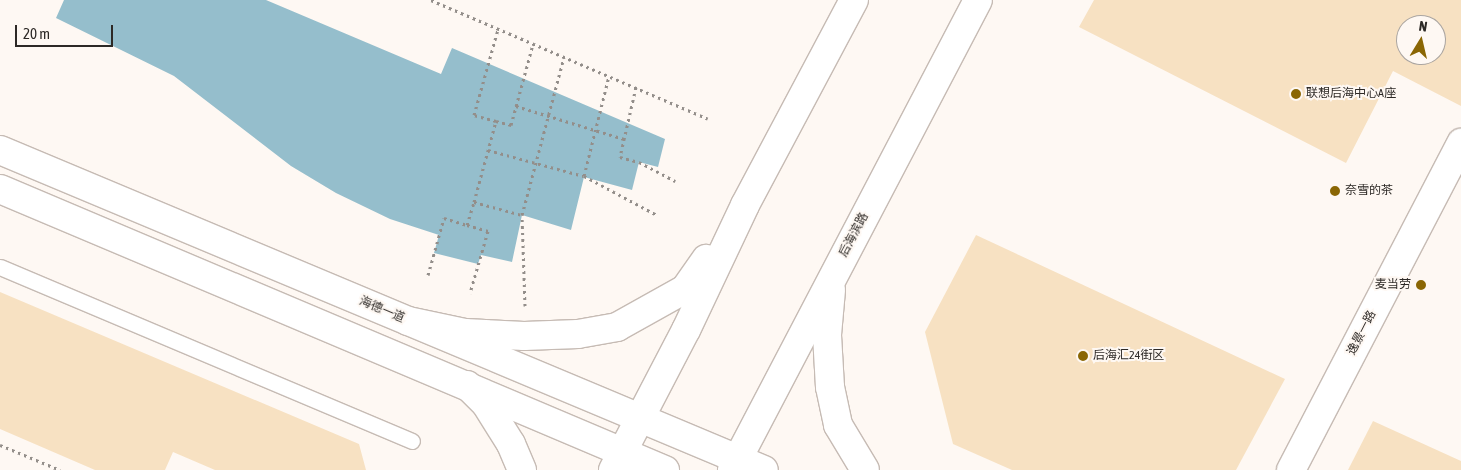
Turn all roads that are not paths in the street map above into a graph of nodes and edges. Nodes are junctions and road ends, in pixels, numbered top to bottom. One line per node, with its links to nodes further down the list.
1 (854, 0): 6 (street)
2 (978, 0): 8 (street, 后海滨路)
3 (1461, 143): 19 (street, 逸景一路)
4 (0, 150): 9 (street, 海德一道)
5 (0, 189): 10 (street)
6 (745, 205): 9 (street); 11 (street)
7 (0, 267): 12 (lane)
8 (832, 278): 14 (street, 后海滨路); 18 (street)
9 (408, 321): 11 (street, 海德一道)
10 (467, 385): 13 (street); 15 (street)
11 (641, 416): 13 (street); 14 (street, 海德一道)
12 (412, 441)
13 (618, 461): 16 (street)
14 (735, 464): 17 (street, 海德一道)
15 (522, 470)
16 (665, 470)
17 (764, 470)
18 (865, 470)
19 (1291, 470)

